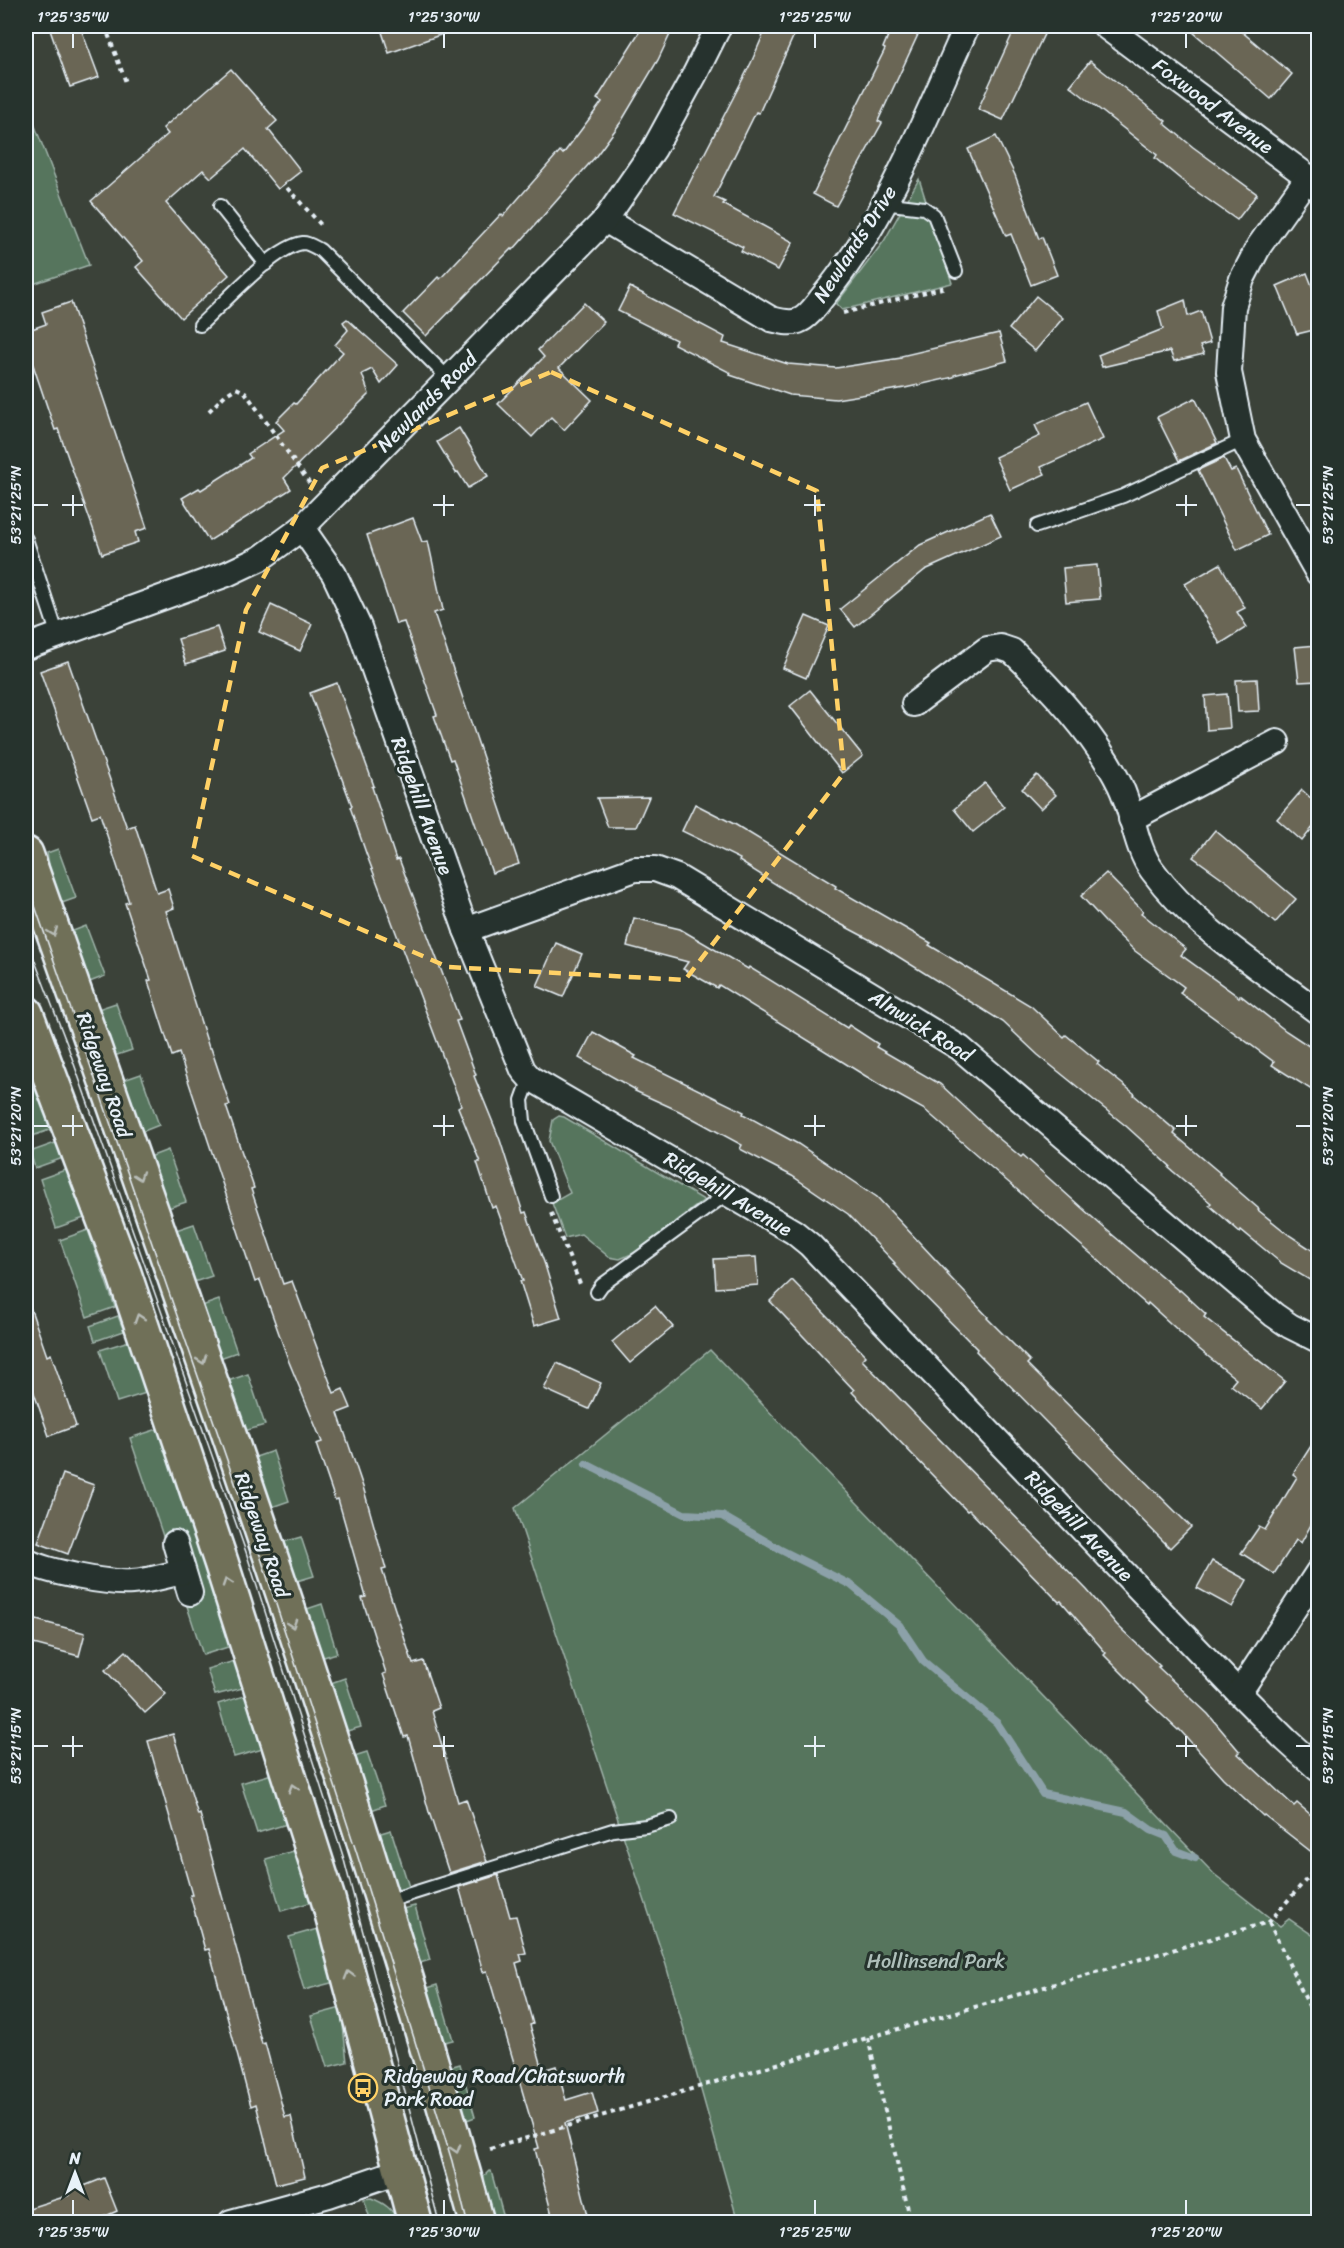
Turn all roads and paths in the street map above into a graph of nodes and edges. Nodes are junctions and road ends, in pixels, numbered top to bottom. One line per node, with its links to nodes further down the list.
1 (105, 26): 5 (path)
2 (719, 26): 10 (street, Newlands Road)
3 (967, 26): 8 (street, Newlands Drive)
4 (1105, 26): 6 (street, Foxwood Avenue)
5 (127, 85)
6 (1315, 185): 19 (street)
7 (287, 188): 11 (path)
8 (883, 203): 10 (street, Newlands Drive); 13 (lane)
9 (220, 206): 12 (lane)
10 (605, 220): 17 (street, Newlands Road)
11 (325, 256): 12 (lane); 17 (lane)
12 (266, 264): 16 (lane)
13 (956, 271)
14 (949, 287): 15 (path)
15 (837, 314)
16 (200, 325)
17 (449, 379): 20 (street, Newlands Road)
18 (209, 411): 20 (path)
19 (1243, 440): 21 (lane); 24 (street)
20 (324, 506): 22 (street, Newlands Road)
21 (1037, 526)
22 (302, 528): 25 (street, Newlands Road); 31 (street, Ridgehill Avenue)
23 (26, 539): 25 (lane)
24 (1318, 573)
25 (58, 636): 26 (street, Newlands Road)
26 (26, 647)
27 (914, 704): 29 (street)
28 (1277, 742): 29 (street)
29 (1131, 819): 32 (street)
30 (26, 854): 47 (highway, Ridgeway Road, one-way to 47)
31 (466, 930): 34 (street, Ridgehill Avenue); 39 (street, Alnwick Road)
32 (1318, 1012)
33 (26, 1013): 52 (highway, one-way to 33)
34 (530, 1078): 35 (street, Ridgehill Avenue); 36 (lane)
35 (728, 1193): 38 (lane); 43 (street, Ridgehill Avenue)
36 (551, 1196): 37 (path)
37 (583, 1292)
38 (597, 1293)
39 (1318, 1340)
40 (175, 1543): 41 (street)
41 (26, 1561)
42 (1318, 1572): 43 (street)
43 (1239, 1693): 44 (street, Ridgehill Avenue)
44 (1318, 1768)
45 (671, 1819): 47 (lane)
46 (1318, 1866): 48 (path)
47 (383, 1903): 55 (highway, Ridgeway Road, one-way to 55)
48 (1269, 1922): 49 (path); 50 (path)
49 (1318, 2018)
50 (868, 2038): 51 (path); 56 (path)
51 (490, 2149)
52 (402, 2170): 53 (street); 54 (highway)
53 (231, 2223)
54 (415, 2223)
55 (477, 2223)
56 (911, 2223)

